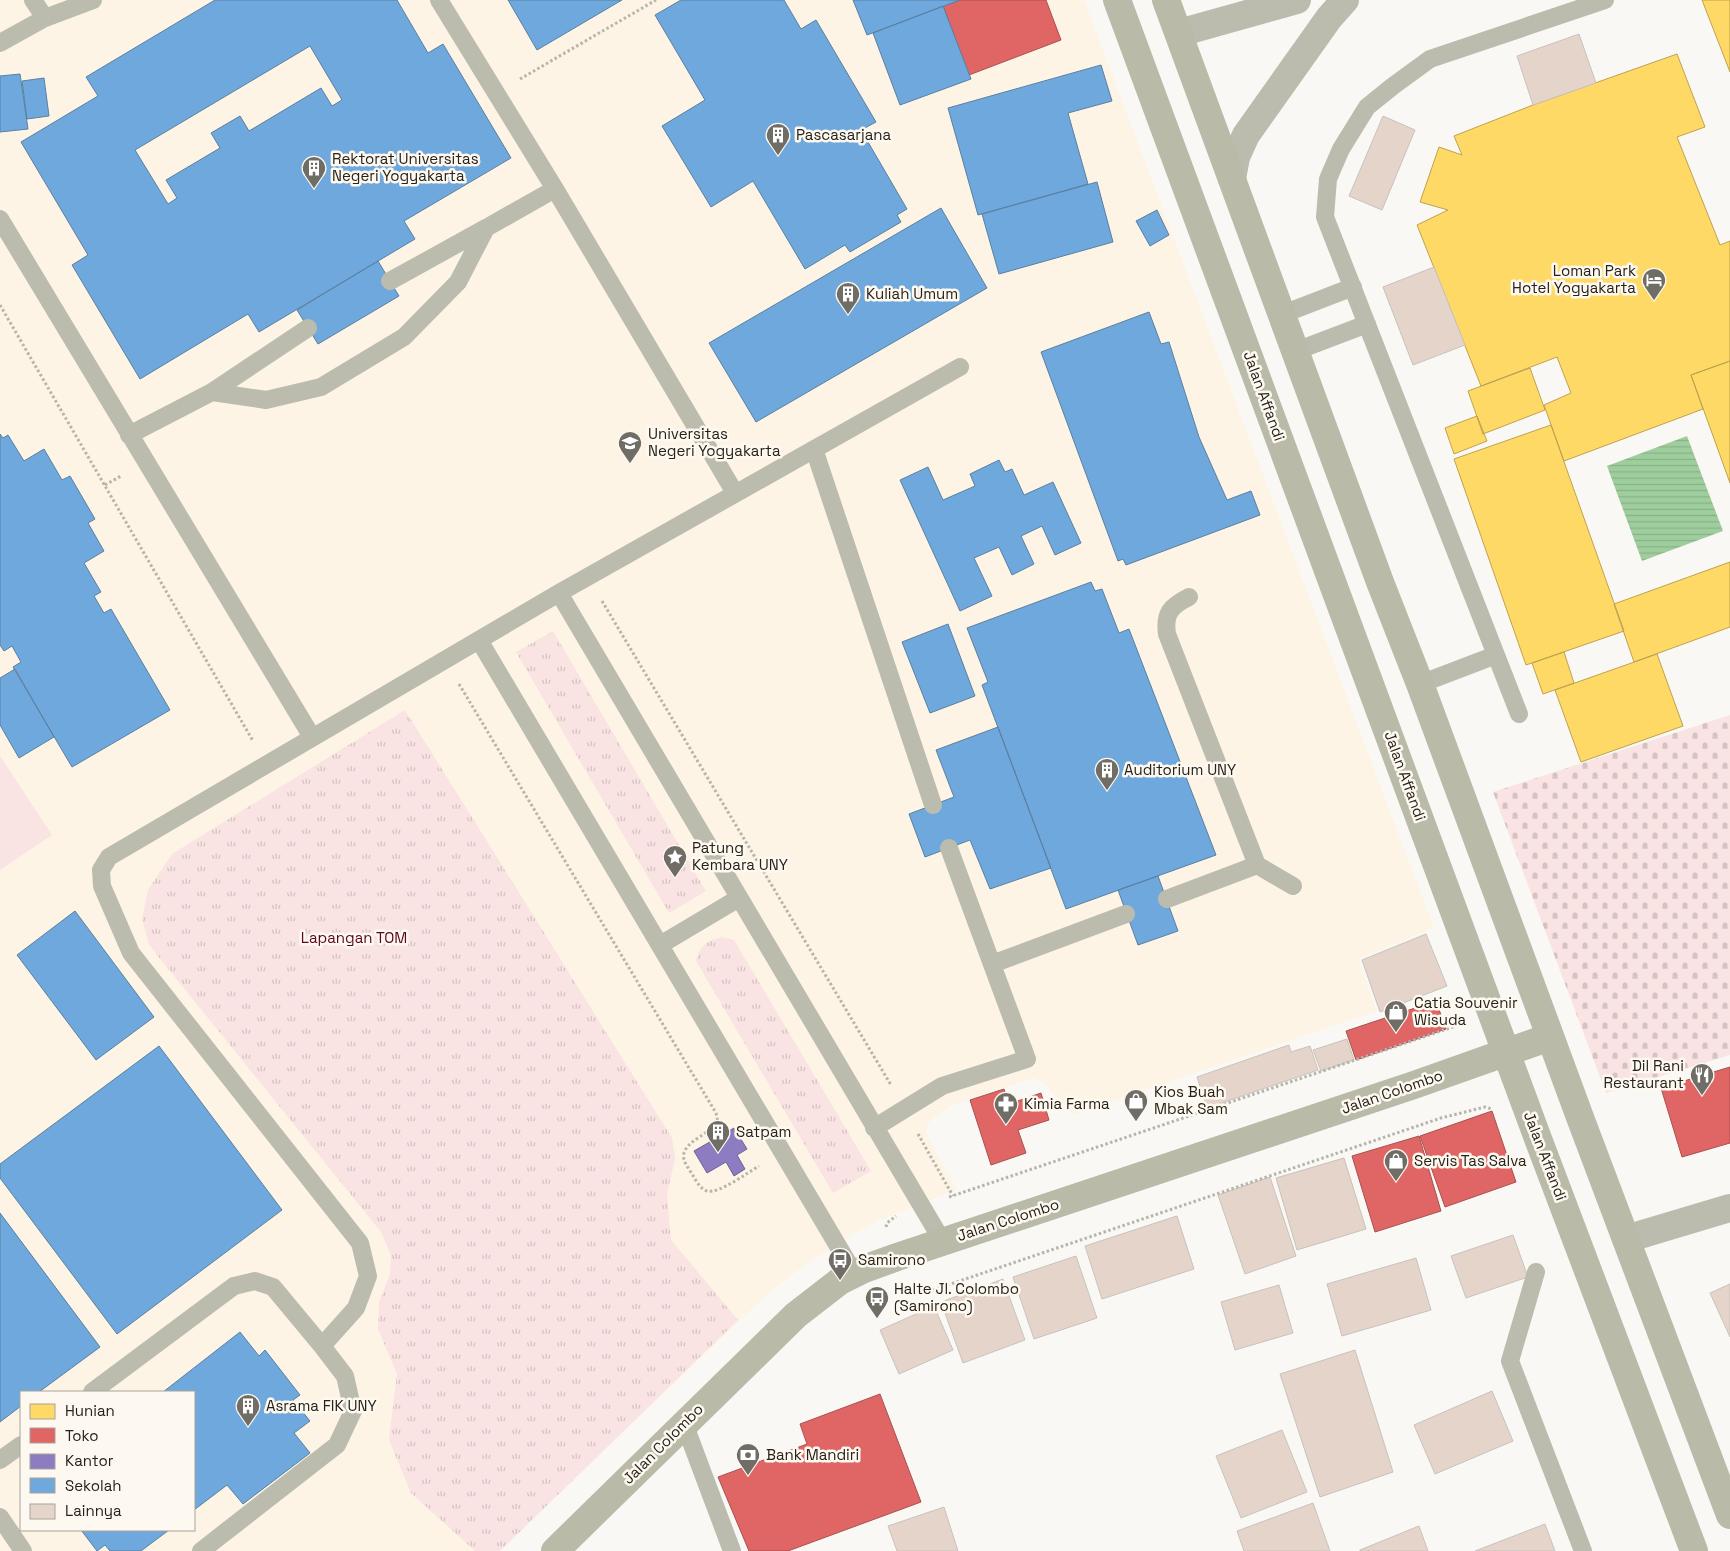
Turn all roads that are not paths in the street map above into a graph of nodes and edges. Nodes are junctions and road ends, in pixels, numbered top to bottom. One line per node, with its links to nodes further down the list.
1 (33, 0): 9 (lane)
2 (93, 0): 9 (lane)
3 (438, 0): 13 (lane)
4 (1117, 0): 44 (main road, Jalan Affandi)
5 (1166, 0): 10 (main road)
6 (1297, 0): 10 (street)
7 (1344, 0): 12 (street)
8 (1601, 1): 17 (lane)
9 (45, 18): 11 (lane)
10 (1179, 33): 12 (main road)
11 (0, 43)
12 (1232, 178): 18 (main road)
13 (555, 189): 15 (lane); 26 (lane)
14 (0, 219): 24 (lane)
15 (486, 228): 16 (lane); 23 (lane)
16 (390, 281)
17 (1353, 287): 18 (lane); 19 (lane)
18 (1283, 314): 21 (main road)
19 (1367, 324): 21 (lane); 30 (lane)
20 (308, 328): 23 (lane)
21 (1296, 351): 31 (main road)
22 (960, 367): 25 (lane)
23 (212, 392): 24 (lane)
24 (129, 435): 33 (lane)
25 (814, 449): 26 (lane); 34 (lane)
26 (735, 493): 27 (lane)
27 (559, 593): 29 (lane); 38 (lane)
28 (1189, 597): 36 (lane)
29 (479, 640): 33 (lane); 41 (lane)
30 (1496, 655): 31 (lane); 32 (lane)
31 (1420, 684): 43 (main road)
32 (1518, 714)
33 (312, 737): 51 (lane)
34 (933, 805)
35 (949, 848): 42 (lane)
36 (1257, 865): 37 (lane); 39 (lane)
37 (1293, 886)
38 (739, 898): 41 (lane); 45 (lane)
39 (1167, 899)
40 (1126, 914): 42 (lane)
41 (660, 945): 50 (lane)
42 (992, 964): 45 (lane)
43 (1550, 1037): 44 (main road, Jalan Colombo); 47 (main road)
44 (1507, 1052): 48 (main road, Jalan Colombo); 63 (main road, Jalan Affandi)
45 (874, 1128): 48 (lane)
46 (1730, 1208): 47 (street)
47 (1626, 1239): 56 (main road)
48 (943, 1242): 50 (main road, Jalan Colombo)
49 (1536, 1272): 62 (lane)
50 (854, 1273): 53 (main road, Jalan Colombo)
51 (322, 1346): 52 (lane); 59 (lane)
52 (93, 1391)
53 (684, 1424): 60 (main road, Jalan Colombo); 61 (lane)
54 (20, 1446): 55 (lane)
55 (0, 1460)
56 (1730, 1515)
57 (0, 1518): 58 (lane)
58 (24, 1551)
59 (201, 1551)
60 (555, 1551)
61 (732, 1551)
62 (1583, 1551)
63 (1694, 1551)

